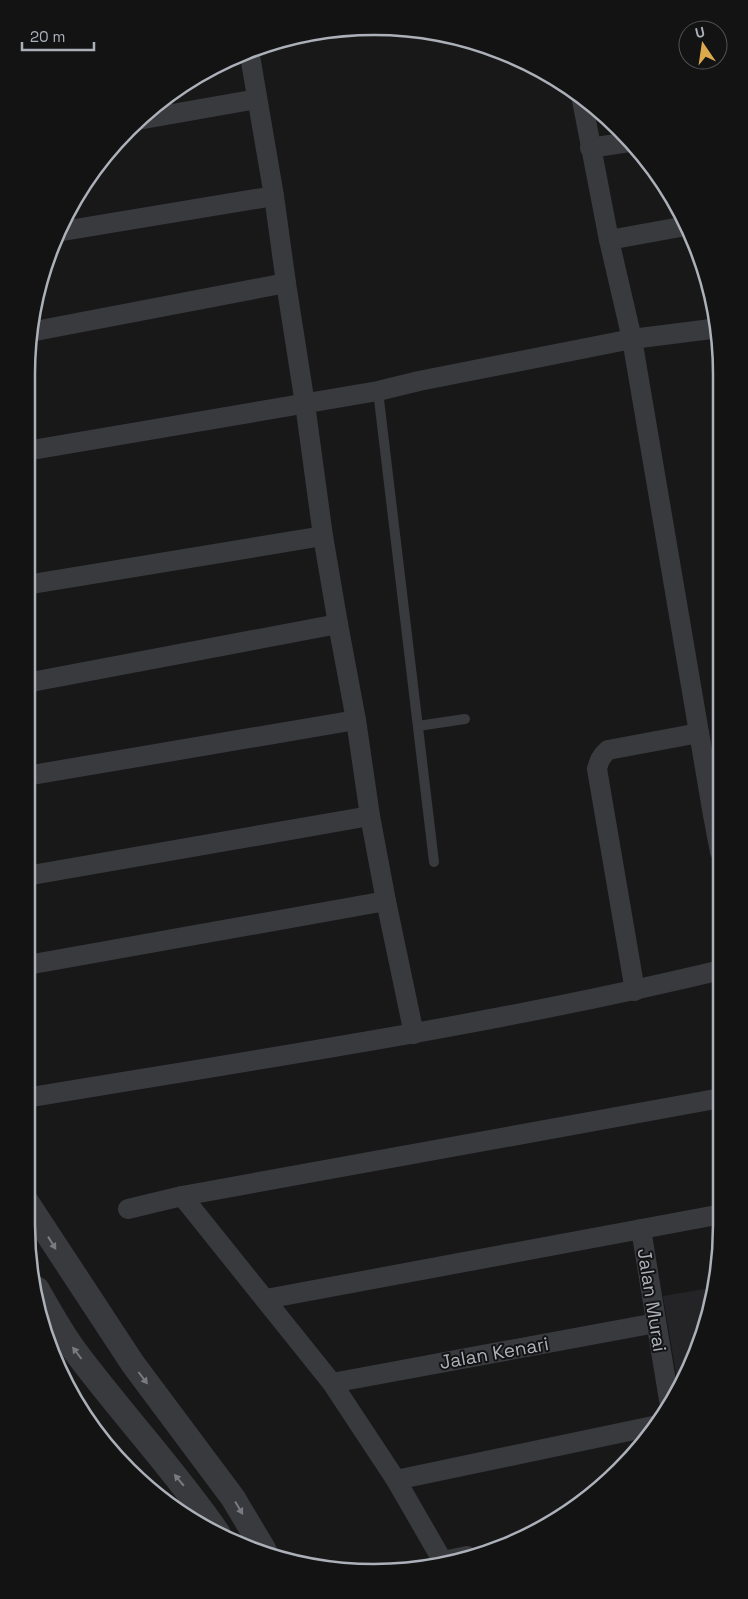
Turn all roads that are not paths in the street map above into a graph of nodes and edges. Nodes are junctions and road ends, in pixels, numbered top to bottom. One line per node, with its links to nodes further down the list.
1 (251, 58): 2 (street)
2 (257, 99): 4 (street); 7 (street)
3 (583, 107): 6 (street)
4 (152, 118)
5 (622, 143): 6 (street)
6 (590, 148): 10 (street)
7 (274, 196): 9 (street); 11 (street)
8 (679, 227): 10 (street)
9 (67, 230)
10 (609, 240): 14 (street)
11 (286, 283): 13 (street); 16 (street)
12 (710, 329): 14 (street)
13 (38, 330)
14 (632, 339): 15 (street); 25 (street)
15 (378, 391): 16 (street); 24 (lane)
16 (305, 404): 17 (street); 18 (street)
17 (35, 449)
18 (323, 536): 19 (street); 20 (street)
19 (35, 584)
20 (338, 624): 21 (street); 23 (street)
21 (35, 681)
22 (465, 719): 24 (lane)
23 (356, 720): 26 (street); 28 (street)
24 (418, 726): 29 (lane)
25 (699, 733): 27 (street); 34 (street)
26 (35, 774)
27 (713, 796)
28 (370, 816): 30 (street); 31 (street)
29 (434, 862)
30 (35, 874)
31 (386, 900): 32 (street); 35 (street)
32 (35, 964)
33 (713, 972): 34 (street)
34 (635, 991): 35 (street)
35 (414, 1034): 36 (street)
36 (35, 1097)
37 (713, 1099): 38 (street)
38 (182, 1196): 39 (street); 43 (street)
39 (128, 1209)
40 (35, 1215): 51 (street, one-way to 51)
41 (713, 1216): 42 (street)
42 (641, 1229): 43 (street); 45 (street, Jalan Murai)
43 (266, 1299): 46 (street)
44 (44, 1302): 50 (street, one-way to 44)
45 (656, 1324): 46 (street, Jalan Kenari); 47 (street, Jalan Murai)
46 (332, 1383): 49 (street)
47 (668, 1395)
48 (645, 1428): 49 (street)
49 (396, 1480): 52 (street)
50 (211, 1522)
51 (259, 1544)
52 (440, 1557)

